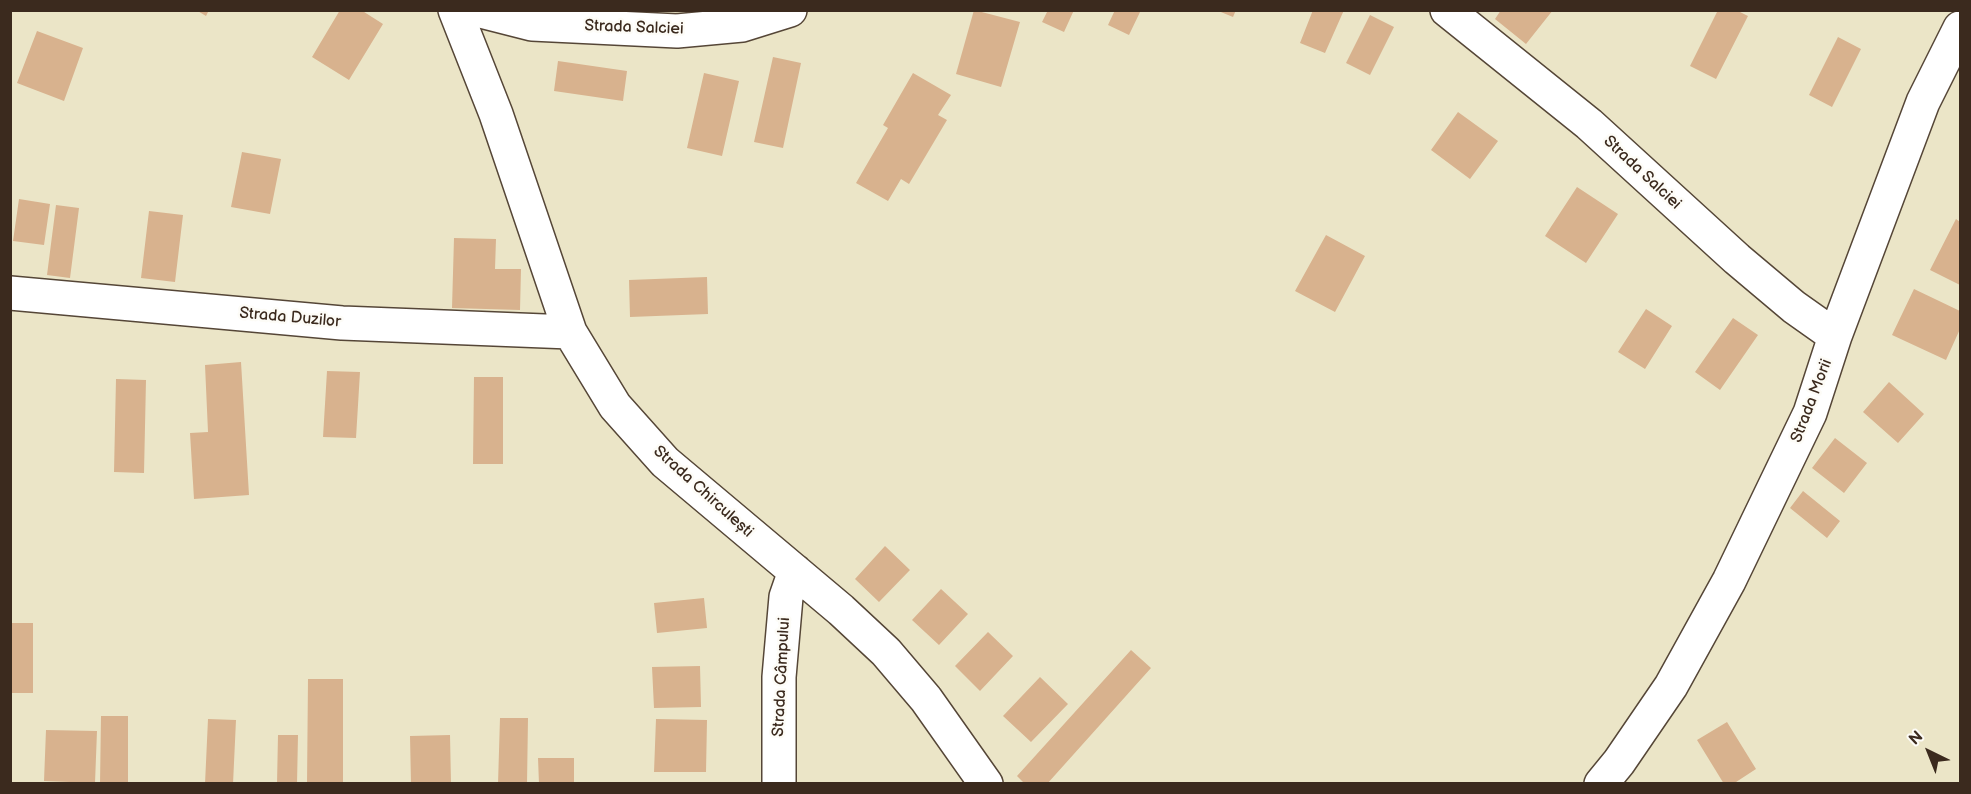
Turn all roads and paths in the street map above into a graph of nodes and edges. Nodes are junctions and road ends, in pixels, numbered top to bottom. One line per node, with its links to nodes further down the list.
1 (455, 10): 7 (street, Strada Chirculești)
2 (477, 10): 3 (street, Strada Salciei)
3 (790, 10)
4 (1448, 10): 8 (street, Strada Salciei)
5 (1960, 28): 8 (street, Strada Morii)
6 (10, 293): 7 (street, Strada Duzilor)
7 (570, 332): 9 (street, Strada Chirculești)
8 (1835, 336): 12 (street, Strada Morii)
9 (795, 572): 10 (street, Strada Câmpului); 11 (street, Strada Chirculești)
10 (779, 783)
11 (986, 783)
12 (1601, 783)

